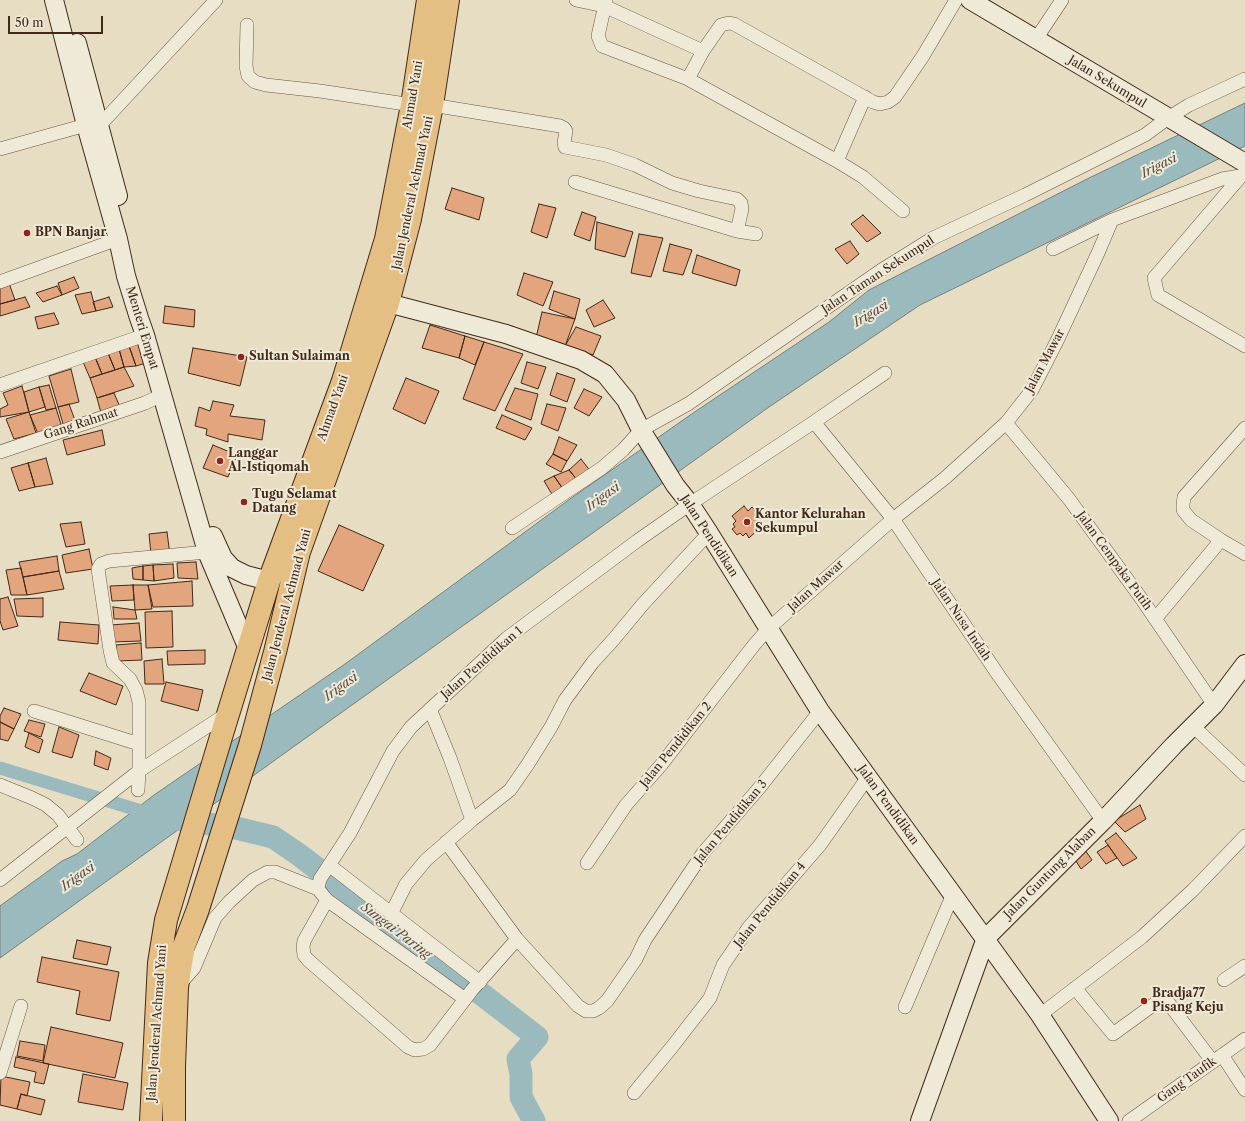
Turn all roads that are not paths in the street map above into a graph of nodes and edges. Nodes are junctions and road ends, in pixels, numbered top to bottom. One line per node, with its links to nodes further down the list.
1 (54, 0): 11 (street, Menteri Empat)
2 (66, 0): 11 (street, Menteri Empat)
3 (216, 0): 20 (street)
4 (428, 0): 18 (highway, Ahmad Yani)
5 (448, 0): 18 (highway, Jalan Jenderal Achmad Yani)
6 (576, 0): 10 (street)
7 (956, 0): 17 (street)
8 (970, 0): 13 (street, Jalan Sekumpul)
9 (1062, 0): 13 (street)
10 (605, 3): 14 (street); 15 (street)
11 (66, 25): 20 (street, Menteri Empat)
12 (247, 25): 18 (street)
13 (1036, 39): 19 (street, Jalan Sekumpul)
14 (703, 51): 15 (street); 17 (street)
15 (688, 79): 22 (street)
16 (1245, 79): 19 (street, Jalan Taman Sekumpul)
17 (865, 97): 22 (street)
18 (422, 105): 27 (street); 32 (highway, Jalan Jenderal Achmad Yani); 40 (highway, Ahmad Yani)
19 (1168, 118): 23 (street, Jalan Sekumpul); 42 (street, Jalan Taman Sekumpul)
20 (93, 125): 21 (street); 29 (street, Menteri Empat)
21 (0, 149)
22 (837, 161): 25 (street)
23 (1242, 167): 26 (street); 34 (street)
24 (575, 182): 27 (street)
25 (903, 211)
26 (1112, 220): 30 (street); 39 (street, Jalan Mawar)
27 (737, 231): 28 (street)
28 (756, 234)
29 (123, 238): 31 (street); 33 (street, Menteri Empat)
30 (1053, 249)
31 (0, 282)
32 (388, 303): 40 (highway, Jalan Jenderal Achmad Yani); 42 (street, Jalan Pendidikan)
33 (147, 325): 36 (street); 37 (street, Menteri Empat)
34 (1245, 346)
35 (885, 373): 38 (street, Jalan Pendidikan 1)
36 (0, 385)
37 (167, 394): 43 (street, Gang Rahmat); 51 (street, Menteri Empat)
38 (814, 422): 45 (street, Jalan Pendidikan 1); 46 (street, Jalan Nusa Indah)
39 (1006, 423): 46 (street, Jalan Mawar); 53 (street, Jalan Cempaka Putih)
40 (335, 426): 44 (highway, Ahmad Yani)
41 (1243, 434): 49 (street)
42 (644, 435): 45 (street, Jalan Pendidikan); 47 (street, Jalan Taman Sekumpul)
43 (0, 452)
44 (323, 460): 52 (highway, Ahmad Yani); 86 (highway, Jalan Jenderal Achmad Yani)
45 (690, 504): 48 (street, Jalan Pendidikan); 58 (street, Jalan Pendidikan 1)
46 (893, 519): 54 (street, Jalan Mawar); 71 (street, Jalan Nusa Indah)
47 (512, 528)
48 (709, 533): 54 (street, Jalan Pendidikan); 70 (street)
49 (1221, 540): 50 (street); 53 (street)
50 (1245, 554)
51 (215, 555): 52 (street); 55 (street, Menteri Empat); 64 (street)
52 (269, 581): 55 (highway, Ahmad Yani)
53 (1155, 619): 57 (street, Jalan Cempaka Putih)
54 (768, 629): 60 (street, Jalan Pendidikan); 76 (street, Jalan Pendidikan 2)
55 (248, 649): 61 (highway, Ahmad Yani)
56 (1245, 664): 57 (street, Jalan Guntung Alaban)
57 (1214, 705): 62 (street, Jalan Guntung Alaban)
58 (430, 709): 70 (street); 77 (street, Jalan Pendidikan 1)
59 (34, 711): 64 (street)
60 (820, 711): 67 (street, Jalan Pendidikan); 83 (street, Jalan Pendidikan 3)
61 (228, 713): 63 (highway, Ahmad Yani); 65 (street)
62 (1193, 726): 66 (street); 71 (street, Jalan Guntung Alaban)
63 (221, 737): 97 (highway, Jalan Jenderal Achmad Yani)
64 (140, 744): 65 (street)
65 (140, 771): 69 (street); 72 (street)
66 (1245, 775)
67 (868, 777): 79 (street, Jalan Pendidikan); 96 (street, Jalan Pendidikan 4)
68 (0, 785): 72 (street)
69 (138, 790)
70 (472, 820): 75 (street)
71 (1103, 821): 82 (street, Jalan Guntung Alaban)
72 (67, 827): 74 (street); 78 (street)
73 (1245, 836): 87 (street)
74 (77, 840)
75 (446, 842): 81 (street); 83 (street)
76 (587, 863)
77 (323, 876): 80 (street); 81 (street); 86 (street)
78 (0, 880)
79 (953, 894): 82 (street, Jalan Pendidikan); 90 (street)
80 (327, 900): 88 (street); 88 (street)
81 (392, 912): 88 (street)
82 (986, 938): 91 (street, Jalan Pendidikan); 99 (street, Jalan Guntung Alaban)
83 (517, 939): 88 (street)
84 (1245, 966): 85 (street)
85 (1224, 980)
86 (177, 987): 98 (highway, Jalan Jenderal Achmad Yani)
87 (1075, 988): 91 (street); 93 (street)
88 (474, 989)
89 (21, 1006): 94 (street)
90 (905, 1008)
91 (1040, 1015): 100 (street, Jalan Pendidikan)
92 (1245, 1039): 93 (street, Gang Taufik)
93 (1217, 1059): 95 (street); 101 (street, Gang Taufik)
94 (0, 1073)
95 (1245, 1090)
96 (634, 1093)
97 (151, 1121)
98 (174, 1121)
99 (920, 1121)
100 (1109, 1121)
101 (1129, 1121)

